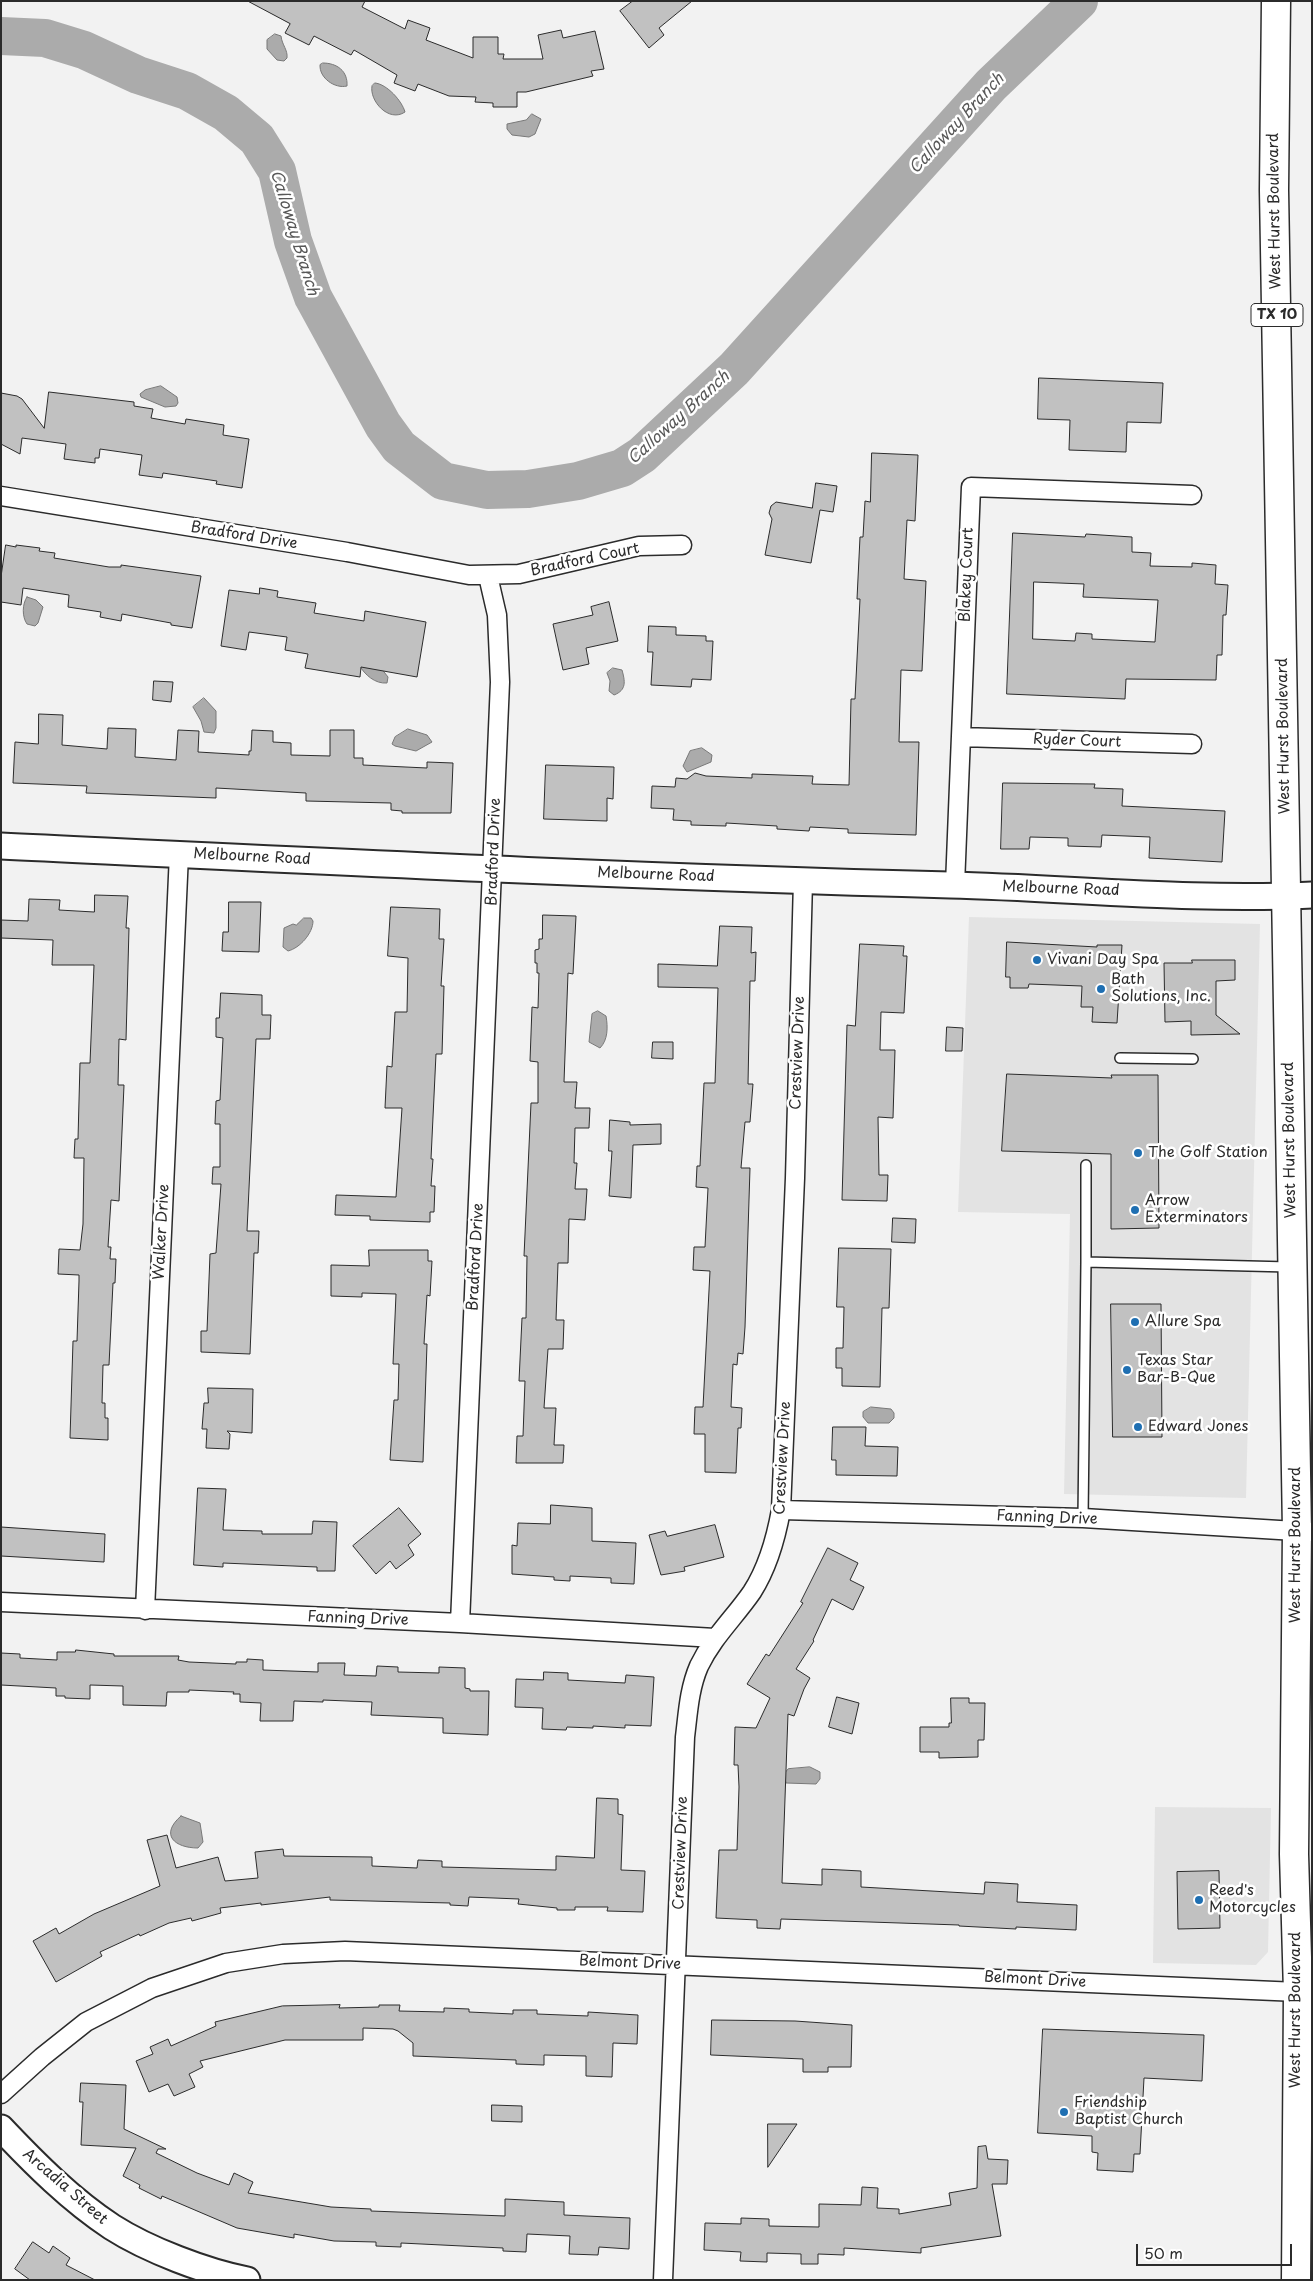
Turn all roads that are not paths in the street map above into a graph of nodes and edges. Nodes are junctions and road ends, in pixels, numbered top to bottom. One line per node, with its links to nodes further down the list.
1 (1276, 1): 13 (main road, West Hurst Boulevard / TX 10)
2 (1192, 495): 6 (street, Blakey Court)
3 (1, 496): 5 (street, Bradford Drive)
4 (682, 545): 5 (street, Bradford Court)
5 (488, 576): 10 (street, Bradford Drive)
6 (961, 737): 7 (street, Ryder Court); 12 (street, Blakey Court)
7 (1192, 744)
8 (1, 846): 9 (street, Melbourne Road)
9 (179, 854): 10 (street, Melbourne Road); 23 (street, Walker Drive)
10 (493, 868): 11 (street, Melbourne Road); 24 (street, Bradford Drive)
11 (803, 881): 12 (street, Melbourne Road); 19 (street, Crestview Drive)
12 (955, 885): 13 (street, Melbourne Road)
13 (1300, 896): 18 (main road, West Hurst Boulevard / TX 10)
14 (1120, 1058): 15 (lane)
15 (1193, 1059)
16 (1086, 1165): 17 (lane)
17 (1086, 1262): 18 (lane); 20 (lane)
18 (1292, 1267): 21 (main road, West Hurst Boulevard / TX 10)
19 (781, 1510): 20 (street, Fanning Drive); 25 (street, Crestview Drive)
20 (1083, 1518): 21 (street, Fanning Drive)
21 (1304, 1531): 27 (main road, West Hurst Boulevard / TX 10)
22 (1, 1602): 23 (street, Fanning Drive)
23 (145, 1610): 24 (street, Fanning Drive)
24 (460, 1623): 25 (street, Fanning Drive)
25 (715, 1638): 26 (street, Crestview Drive)
26 (677, 1965): 27 (street, Belmont Drive); 28 (street, Belmont Drive); 31 (street, Crestview Drive)
27 (1298, 1992): 32 (main road, West Hurst Boulevard / TX 10)
28 (1, 2094)
29 (1, 2128): 30 (street, Arcadia Street)
30 (247, 2280)
31 (663, 2280)
32 (1296, 2280)

